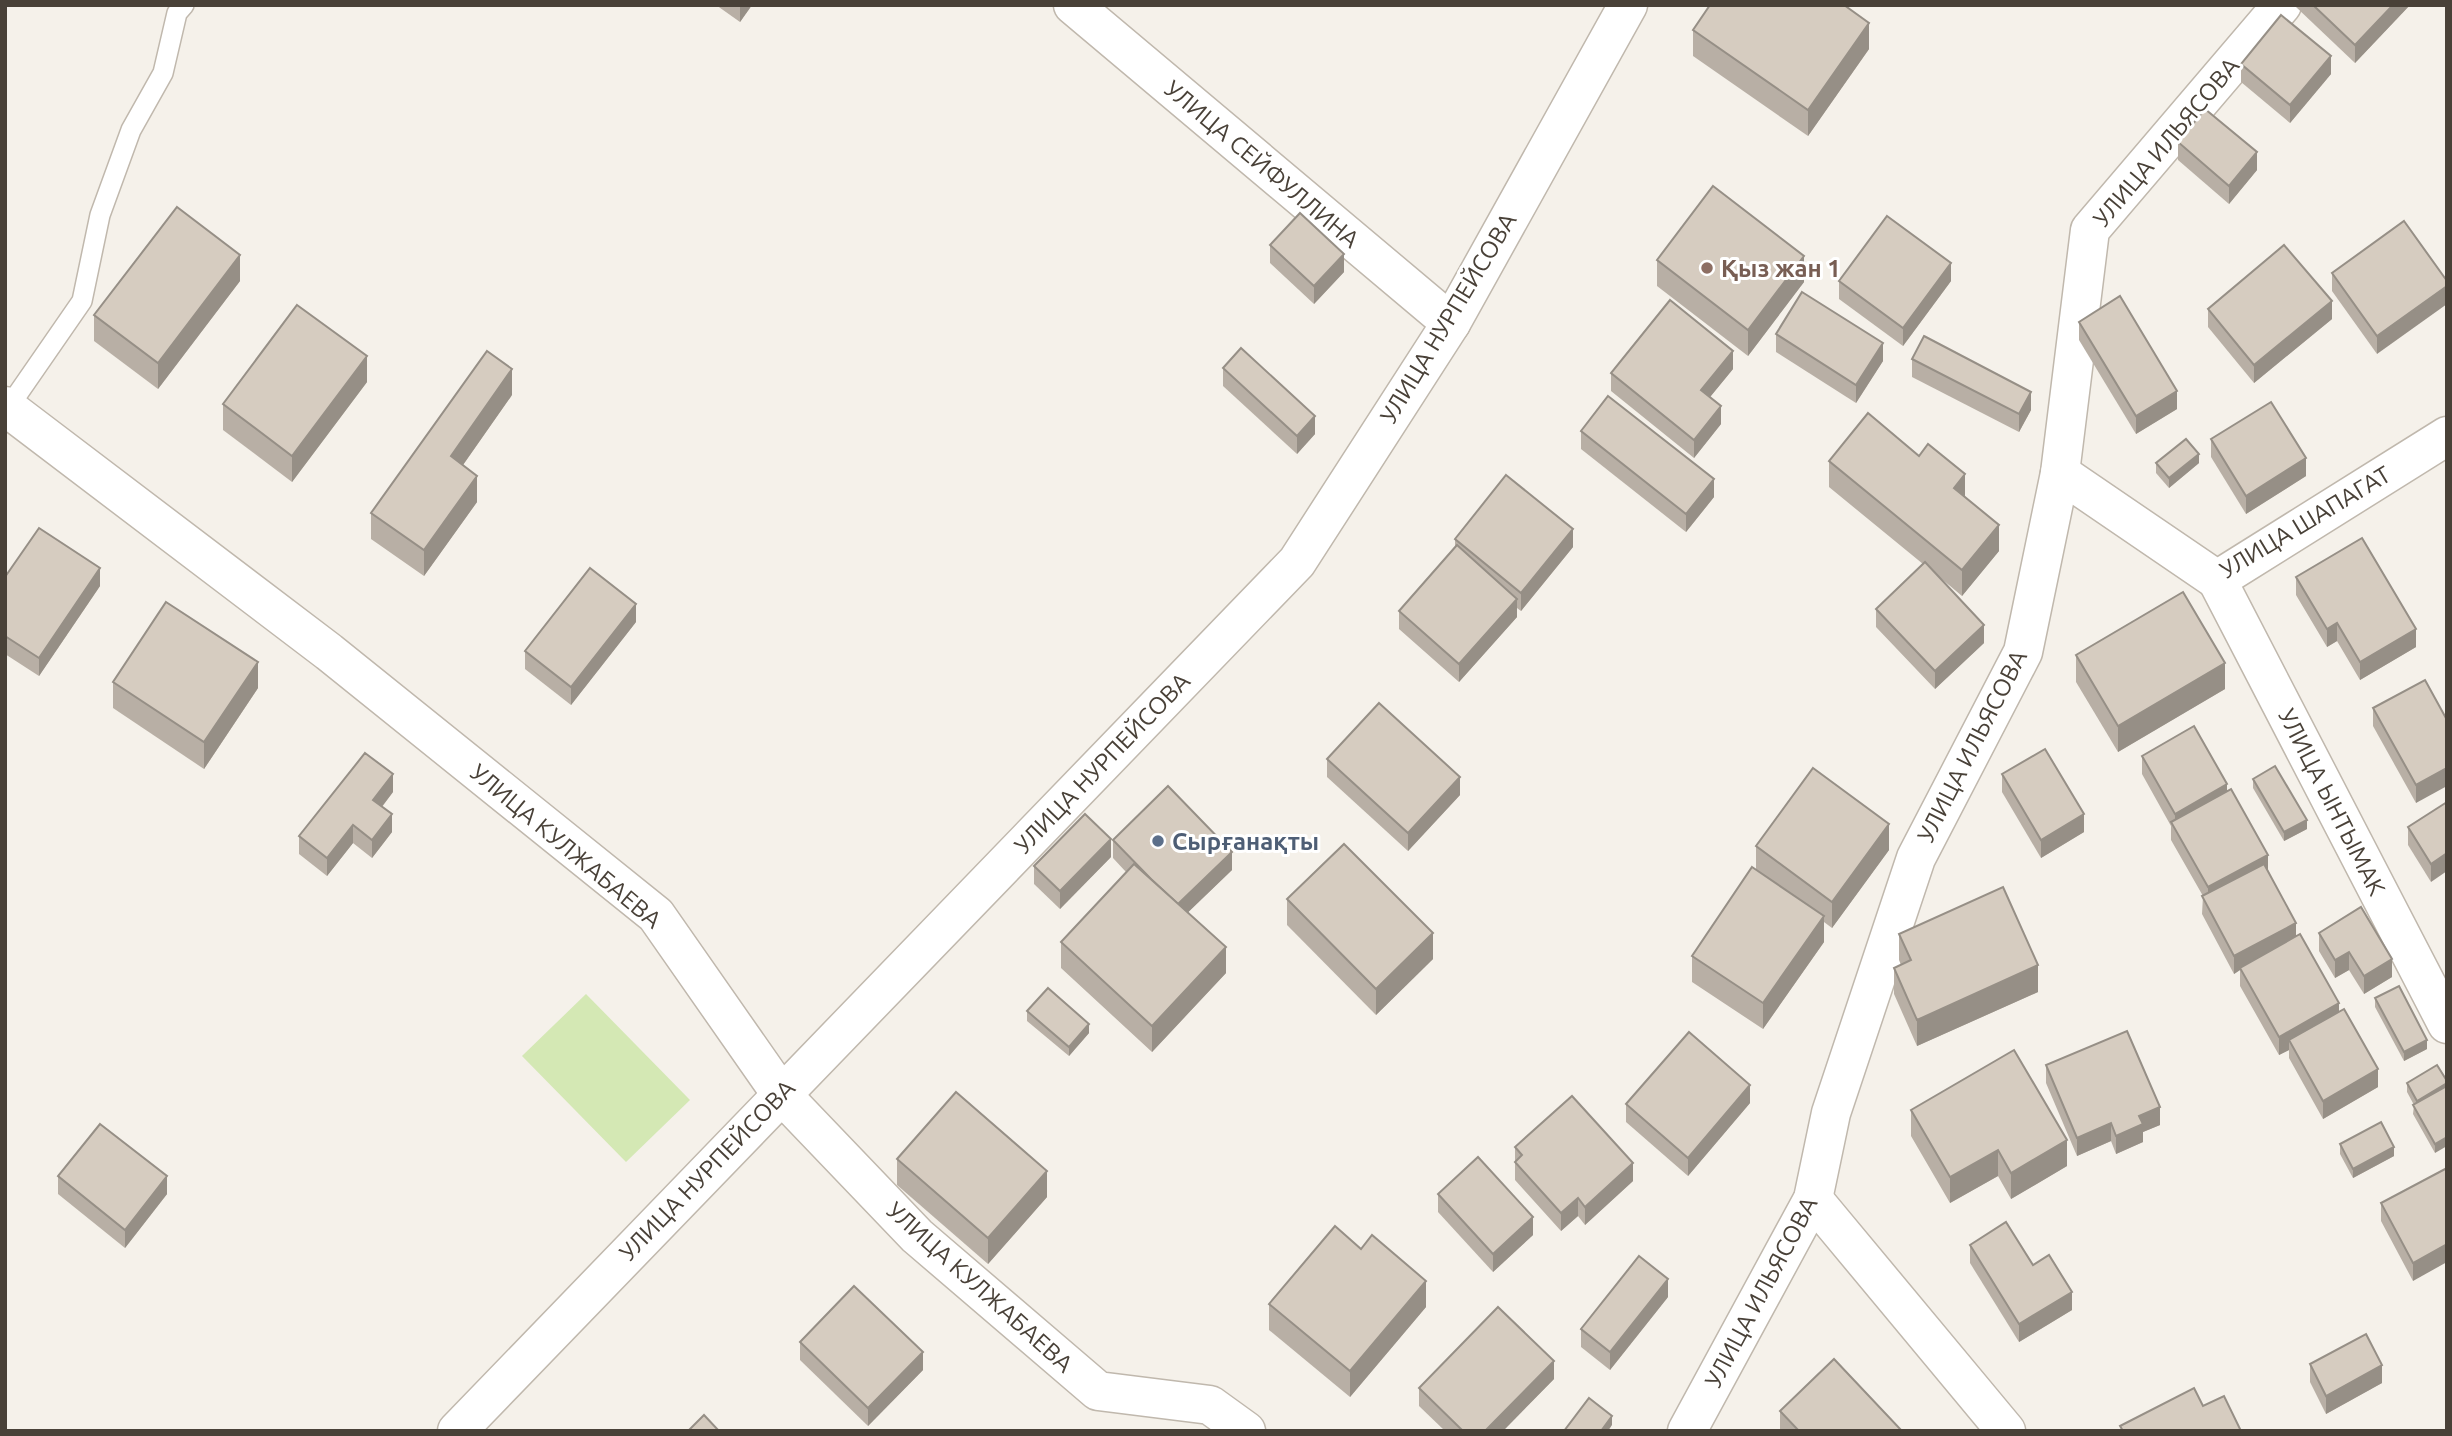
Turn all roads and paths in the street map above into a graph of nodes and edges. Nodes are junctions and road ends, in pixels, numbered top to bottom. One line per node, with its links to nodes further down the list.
1 (184, 5): 6 (lane)
2 (1073, 5): 5 (street, УЛИЦА СЕЙФУЛЛИНА)
3 (1628, 5): 5 (street, УЛИЦА НУРПЕЙСОВА)
4 (2282, 5): 8 (street, УЛИЦА ИЛЬЯСОВА)
5 (1451, 323): 11 (street, УЛИЦА НУРПЕЙСОВА)
6 (6, 407): 11 (street, УЛИЦА КУЛЖАБАЕВА)
7 (2447, 436): 9 (street, УЛИЦА ШАПАГАТ)
8 (2060, 473): 9 (street, УЛИЦА ШАПАГАТ); 12 (street, УЛИЦА ИЛЬЯСОВА)
9 (2217, 580): 10 (street, УЛИЦА ЫНТЫМАК)
10 (2447, 1024)
11 (780, 1094): 13 (street, УЛИЦА НУРПЕЙСОВА); 14 (street, УЛИЦА КУЛЖАБАЕВА)
12 (1813, 1199): 15 (street, УЛИЦА ИЛЬЯСОВА); 16 (street)
13 (457, 1431)
14 (1246, 1431)
15 (1687, 1431)
16 (2006, 1431)

